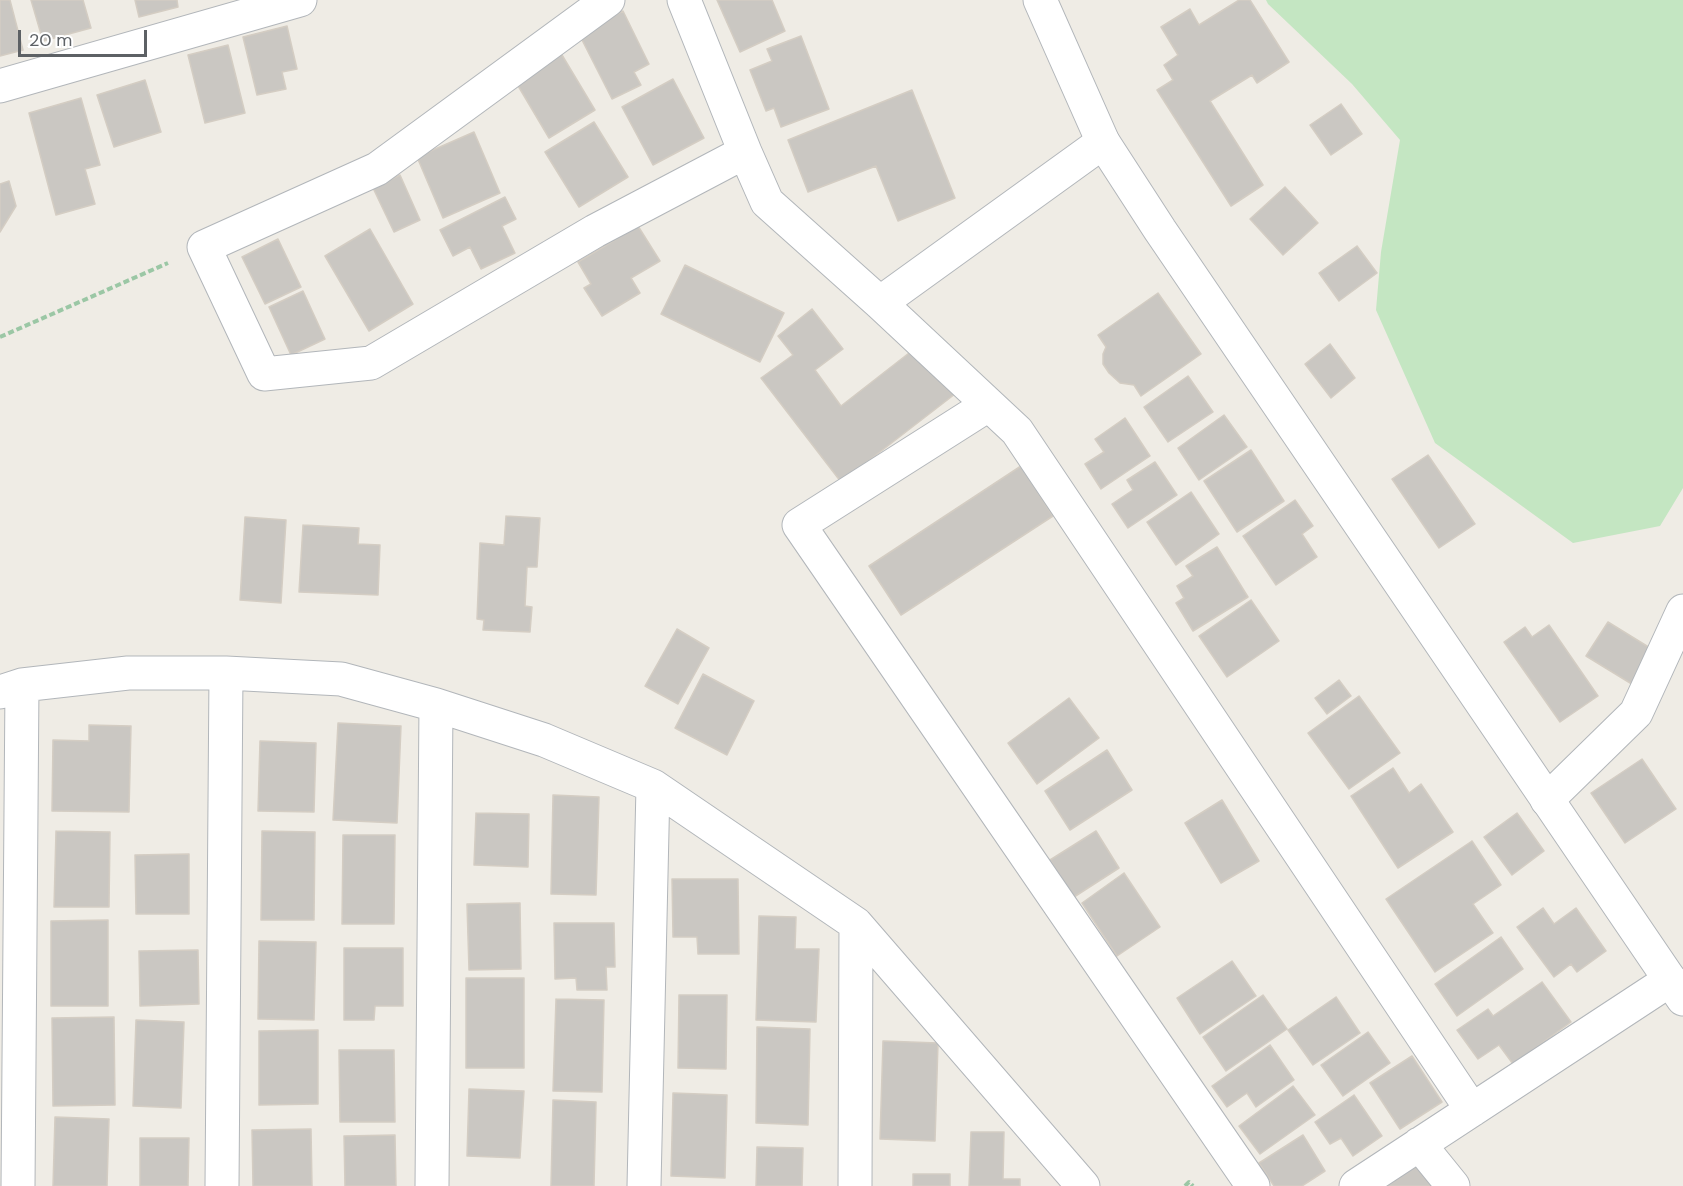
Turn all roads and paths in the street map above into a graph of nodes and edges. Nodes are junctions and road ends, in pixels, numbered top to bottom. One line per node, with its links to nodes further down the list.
1 (300, 0): 5 (street)
2 (608, 0): 8 (street)
3 (684, 0): 7 (street)
4 (1040, 0): 6 (street)
5 (0, 86)
6 (1103, 142): 9 (street); 17 (street)
7 (745, 152): 8 (street); 9 (street)
8 (204, 247): 10 (path)
9 (880, 303): 11 (street)
10 (0, 337)
11 (988, 405): 20 (street); 30 (street)
12 (1683, 611): 17 (street)
13 (226, 673): 14 (street); 15 (street); 24 (street)
14 (11, 688): 23 (street)
15 (436, 705): 16 (street); 25 (street)
16 (653, 786): 18 (street); 26 (street)
17 (1547, 800): 19 (street)
18 (856, 924): 22 (street); 27 (street)
19 (1676, 990): 20 (street)
20 (1472, 1110): 21 (street)
21 (1419, 1144): 31 (street); 32 (street)
22 (1076, 1182)
23 (18, 1186)
24 (222, 1186)
25 (432, 1186)
26 (644, 1186)
27 (855, 1186)
28 (1185, 1186): 29 (path)
29 (1193, 1186)
30 (1253, 1186)
31 (1356, 1186)
32 (1453, 1186)

